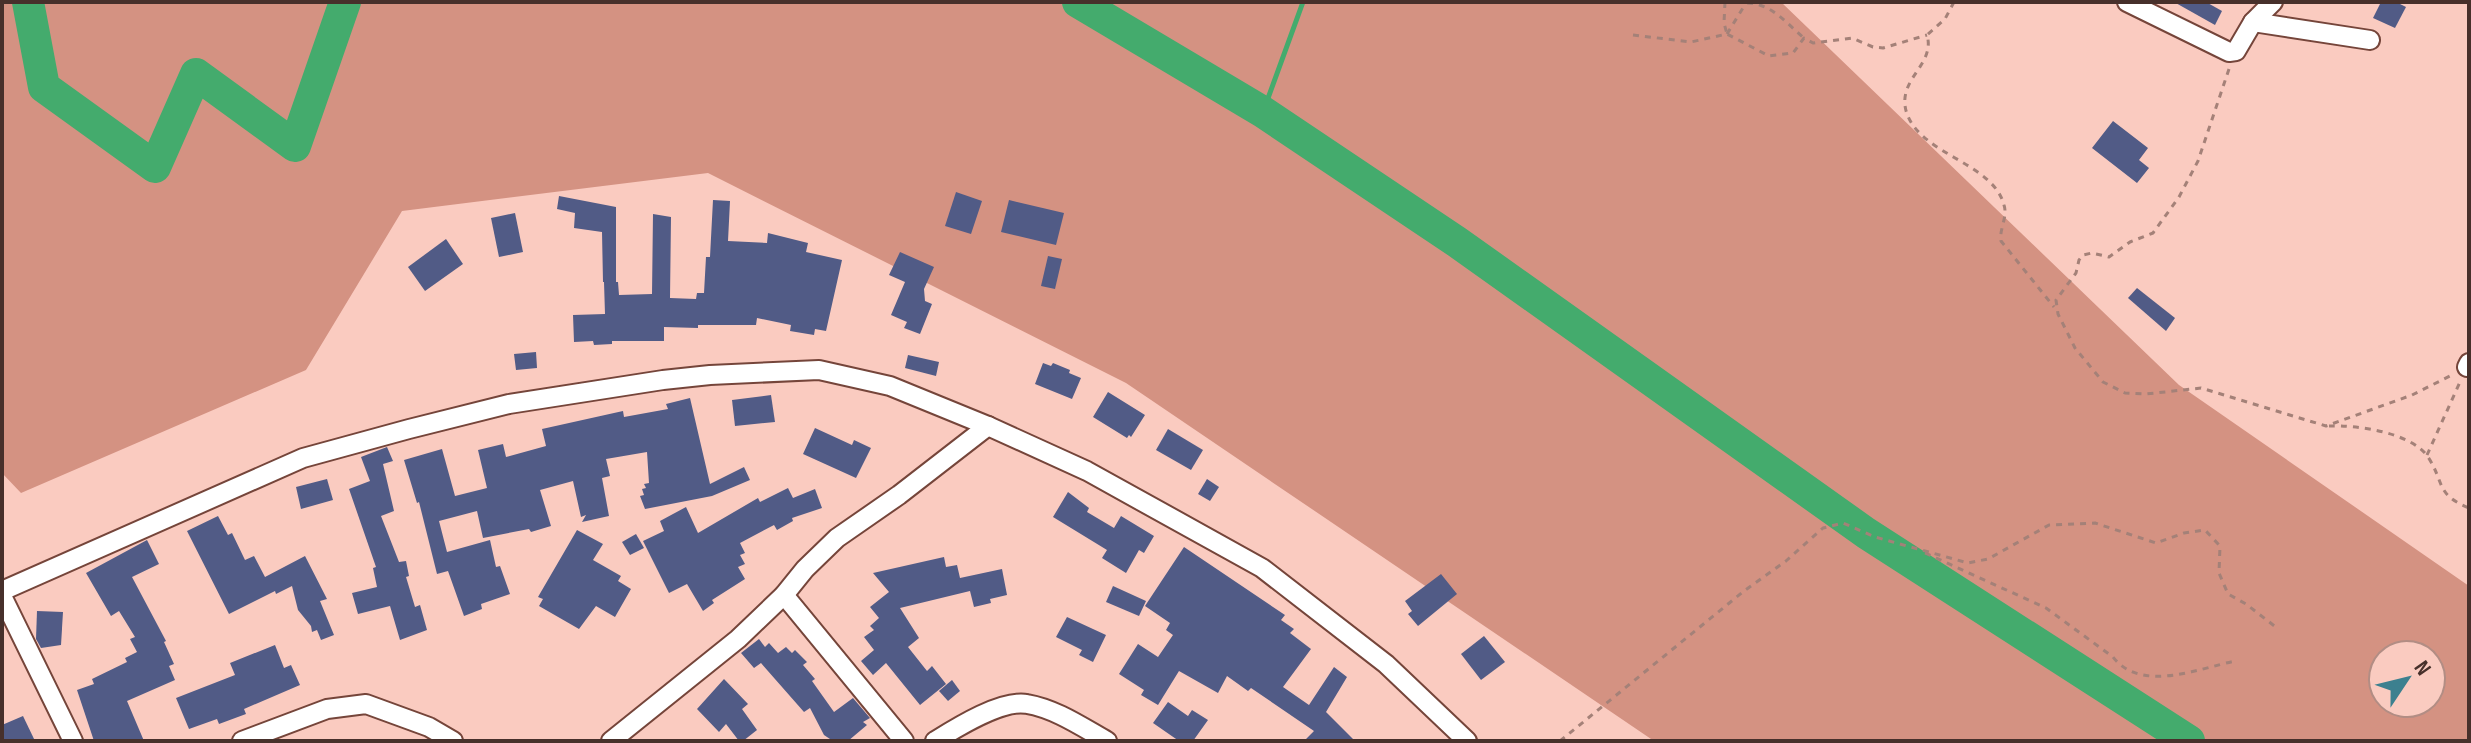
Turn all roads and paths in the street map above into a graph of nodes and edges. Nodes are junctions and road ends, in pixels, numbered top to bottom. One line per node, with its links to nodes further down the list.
1 (1725, 2): 7 (path)
2 (1747, 2): 7 (path); 10 (path)
3 (1954, 2): 9 (path)
4 (2127, 2): 12 (street)
5 (2273, 2): 6 (street)
6 (2253, 22): 11 (street); 12 (street)
7 (1727, 34): 8 (path); 10 (path)
8 (1633, 35)
9 (1927, 35): 10 (path); 13 (path)
10 (1804, 38)
11 (2370, 40)
12 (2236, 51): 13 (path)
13 (2056, 309): 16 (path)
14 (2468, 365): 16 (path); 17 (path)
15 (988, 426): 20 (street); 21 (street); 31 (street)
16 (2326, 426): 17 (path)
17 (2427, 455): 18 (path)
18 (2469, 508)
19 (1914, 548): 22 (path); 23 (path); 32 (path)
20 (2, 594): 24 (street)
21 (784, 595): 27 (street); 28 (street)
22 (2277, 628)
23 (2235, 661)
24 (73, 741)
25 (242, 741): 26 (street)
26 (453, 741)
27 (611, 741)
28 (904, 741)
29 (935, 741): 30 (street)
30 (1107, 741)
31 (1467, 741)
32 (1560, 741)

